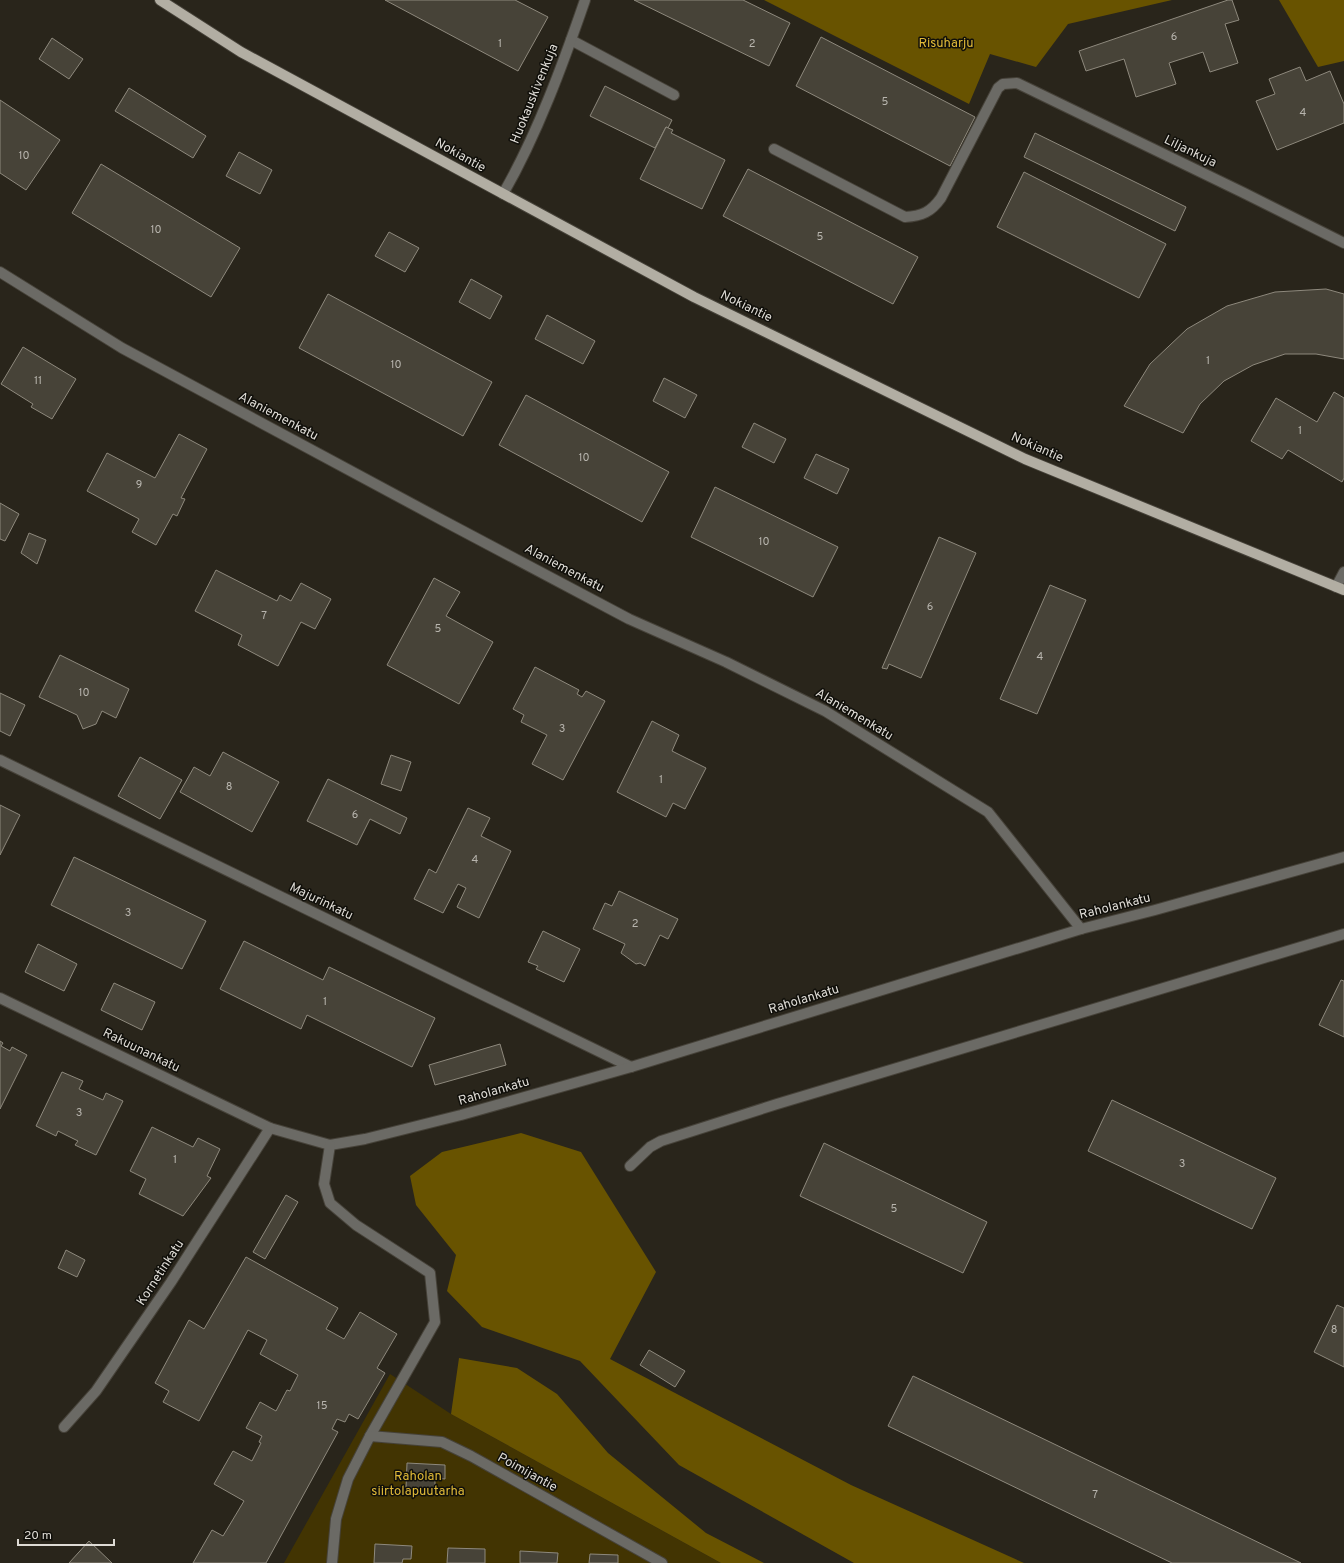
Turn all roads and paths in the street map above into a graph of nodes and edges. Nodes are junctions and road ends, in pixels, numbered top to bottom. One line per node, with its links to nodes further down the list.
1 (160, 0): 6 (main road, Nokiantie)
2 (585, 0): 3 (street, Huokauskivenkuja)
3 (571, 40): 4 (street); 6 (street, Huokauskivenkuja)
4 (674, 95)
5 (774, 149): 7 (street, Liljankuja)
6 (503, 194): 10 (main road, Nokiantie)
7 (1344, 243)
8 (0, 272): 13 (street, Alaniemenkatu)
9 (1344, 572): 10 (street)
10 (1340, 589)
11 (0, 760): 16 (street, Majurinkatu)
12 (1344, 857): 13 (street, Raholankatu)
13 (1080, 929): 16 (street, Raholankatu)
14 (1344, 934): 19 (street)
15 (0, 998): 17 (street, Rakuunankatu)
16 (631, 1067): 18 (street, Raholankatu)
17 (270, 1128): 18 (street, Raholankatu); 20 (street, Kornetinkatu)
18 (330, 1145): 21 (street)
19 (630, 1166)
20 (64, 1427)
21 (370, 1436): 22 (street); 23 (street, Poimijantie)
22 (332, 1563)
23 (662, 1563)

